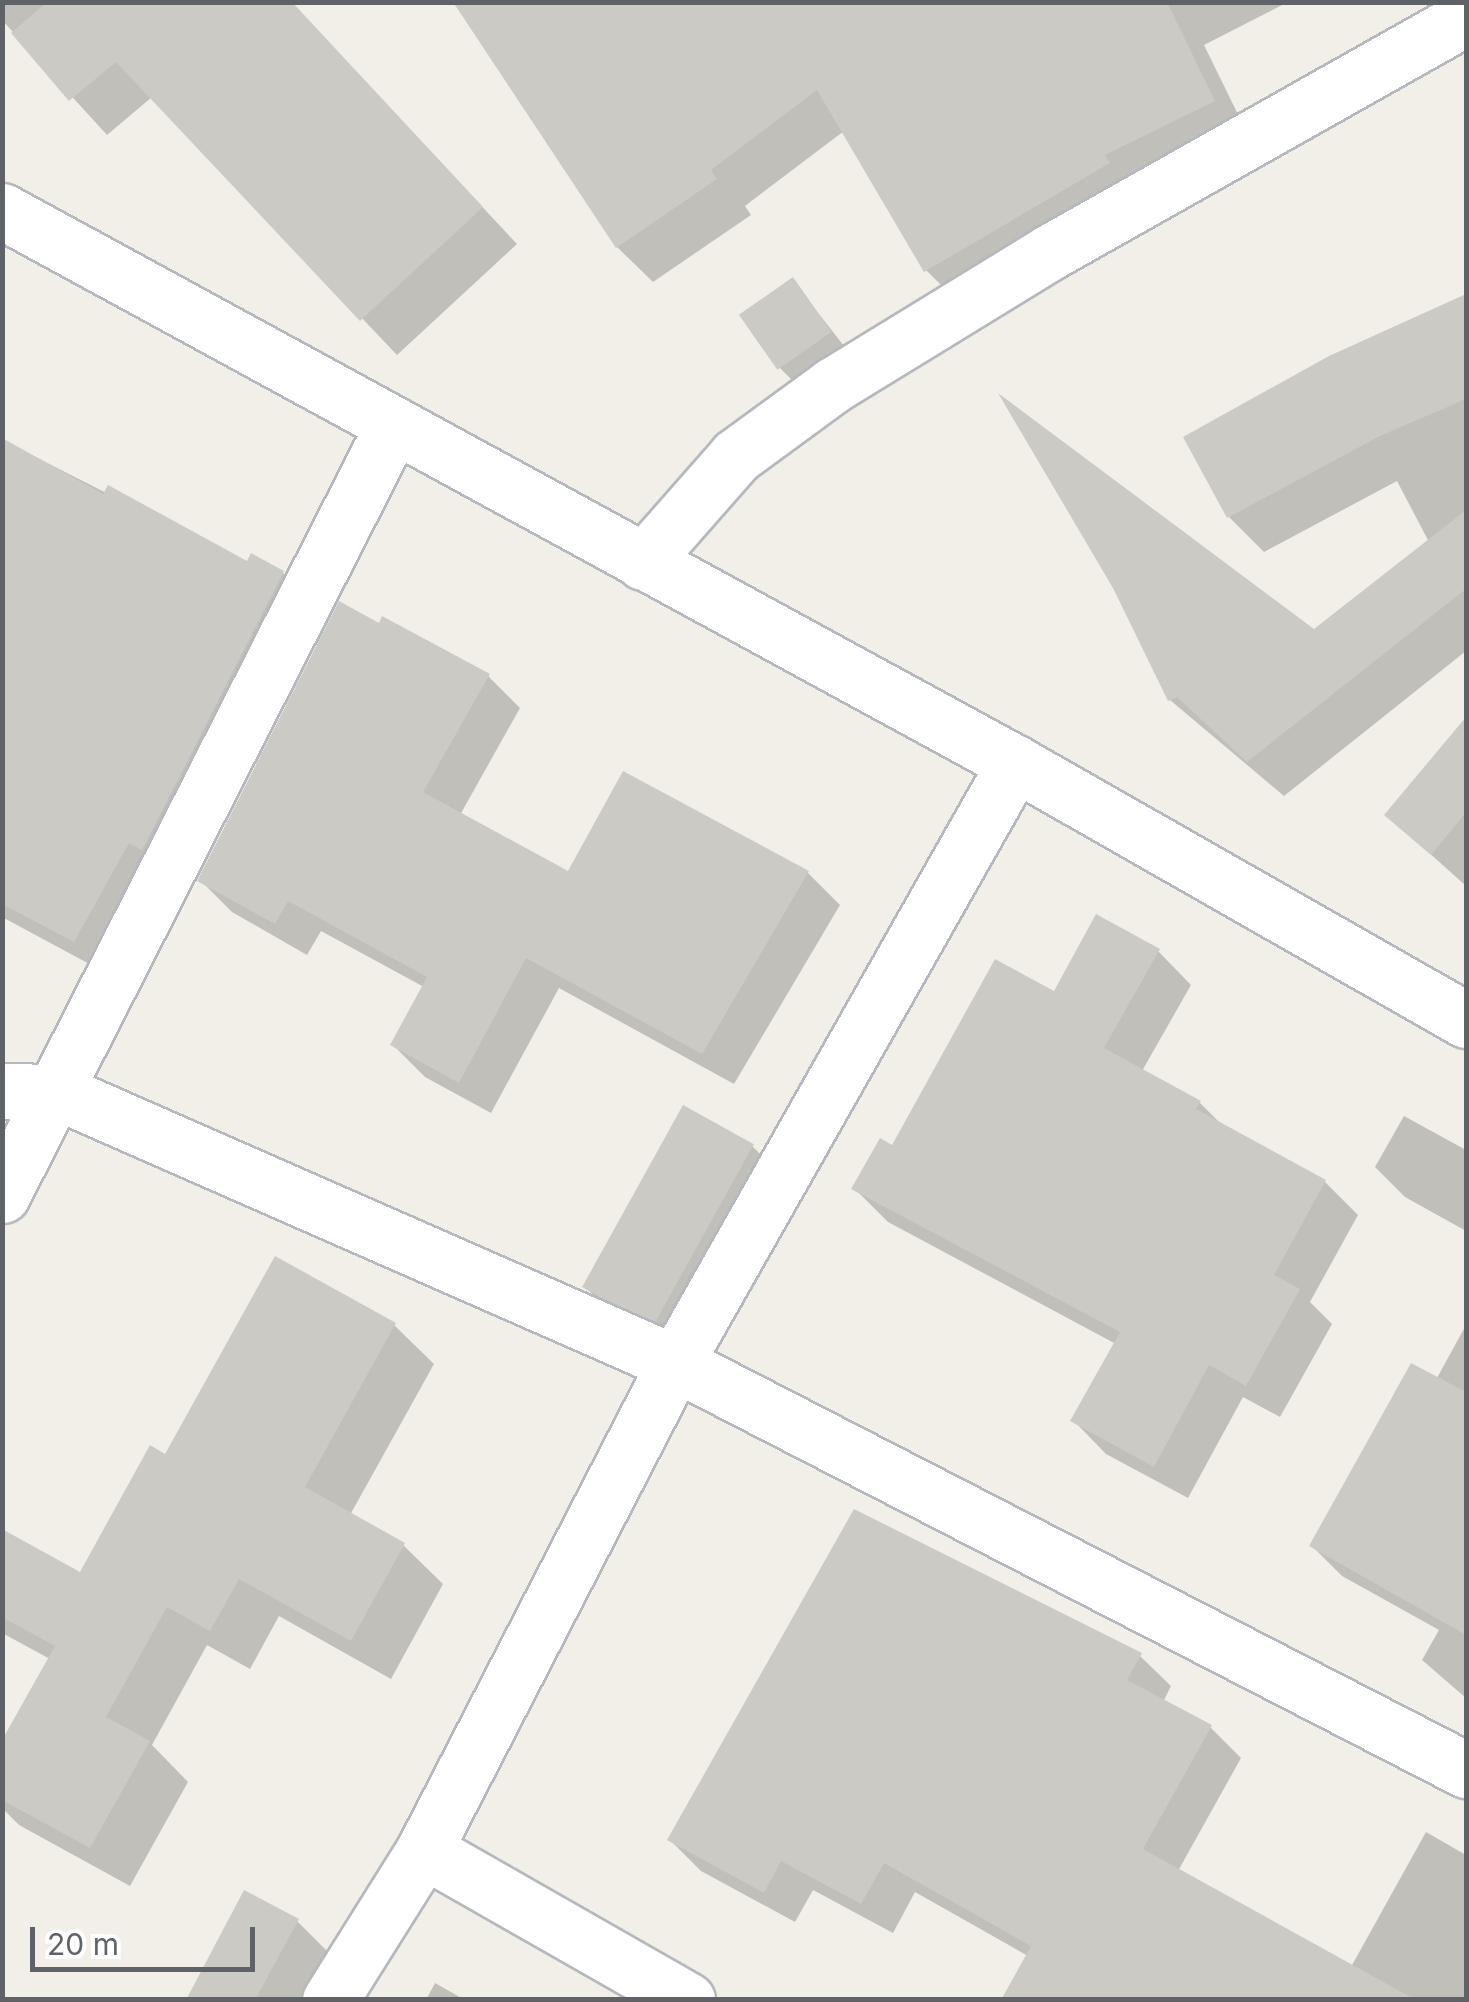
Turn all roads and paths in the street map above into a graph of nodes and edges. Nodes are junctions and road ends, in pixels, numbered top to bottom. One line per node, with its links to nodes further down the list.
1 (1466, 18): 4 (street)
2 (2, 211): 3 (street)
3 (392, 428): 4 (street); 8 (street)
4 (643, 562): 5 (street)
5 (1016, 763): 6 (street); 10 (street)
6 (1466, 1020)
7 (2, 1091): 8 (street)
8 (58, 1092): 9 (street); 10 (street)
9 (2, 1195)
10 (675, 1363): 11 (street); 12 (street)
11 (1466, 1770)
12 (424, 1850): 13 (street); 14 (street)
13 (330, 2000)
14 (687, 2000)

